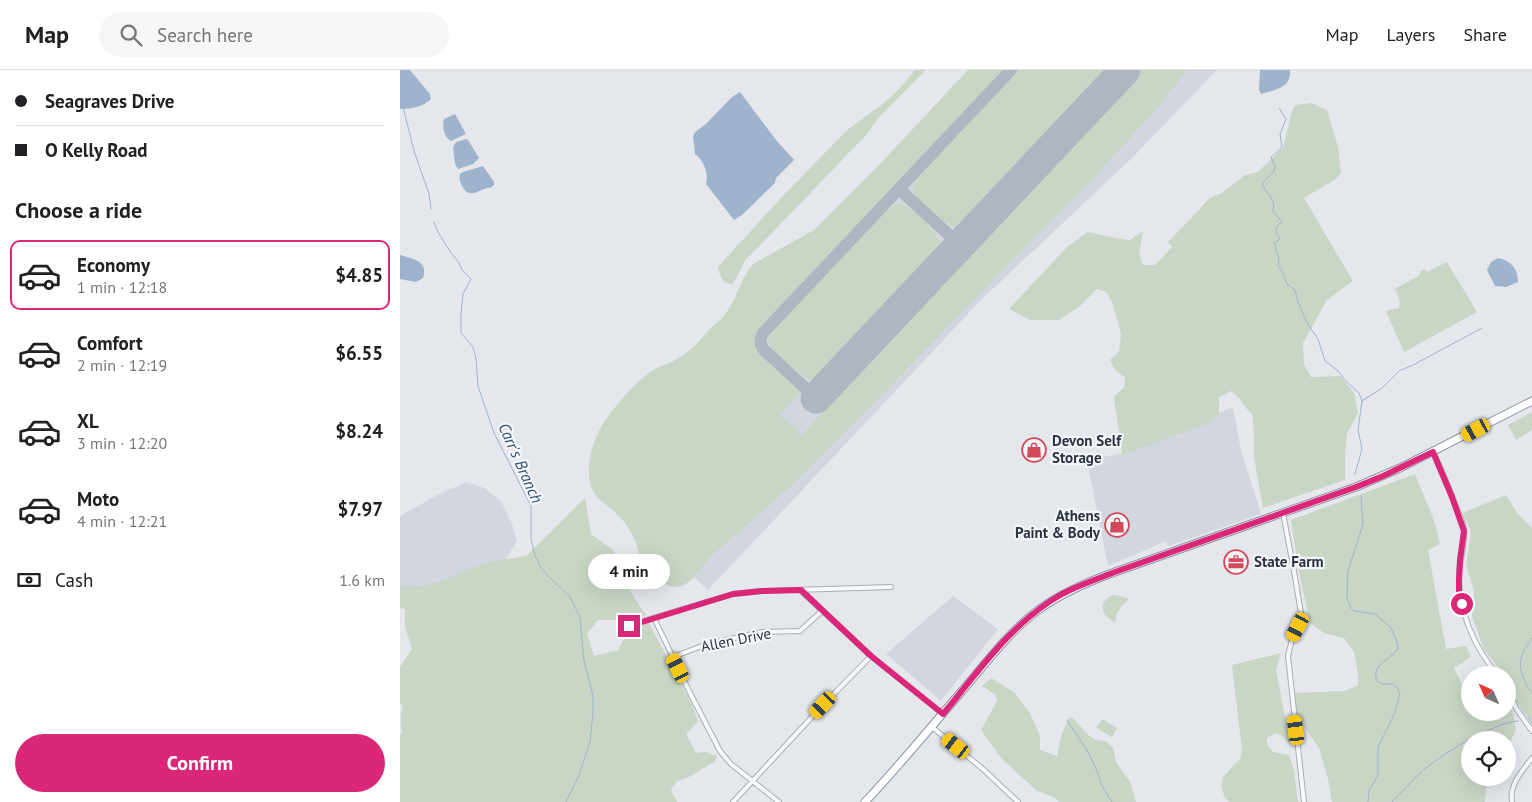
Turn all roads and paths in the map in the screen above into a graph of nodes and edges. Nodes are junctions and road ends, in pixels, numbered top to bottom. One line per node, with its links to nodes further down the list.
1 (1532, 401): 2 (highway)
2 (1433, 452): 3 (highway); 11 (street)
3 (1283, 513): 13 (highway); 22 (street)
4 (891, 587): 5 (street)
5 (801, 590): 6 (street); 7 (street)
6 (822, 611): 9 (street, Allen Drive); 10 (street)
7 (654, 618): 8 (street); 9 (street)
8 (629, 626)
9 (673, 656): 17 (street)
10 (871, 656): 13 (street); 17 (street)
11 (1491, 666)
12 (1516, 708): 15 (street)
13 (943, 714): 14 (highway)
14 (932, 727): 20 (highway); 21 (street)
15 (1532, 731)
16 (1532, 758): 23 (street)
17 (754, 781): 18 (street); 19 (street)
18 (734, 802)
19 (779, 802)
20 (864, 802)
21 (1018, 802)
22 (1304, 802)
23 (1512, 802)

